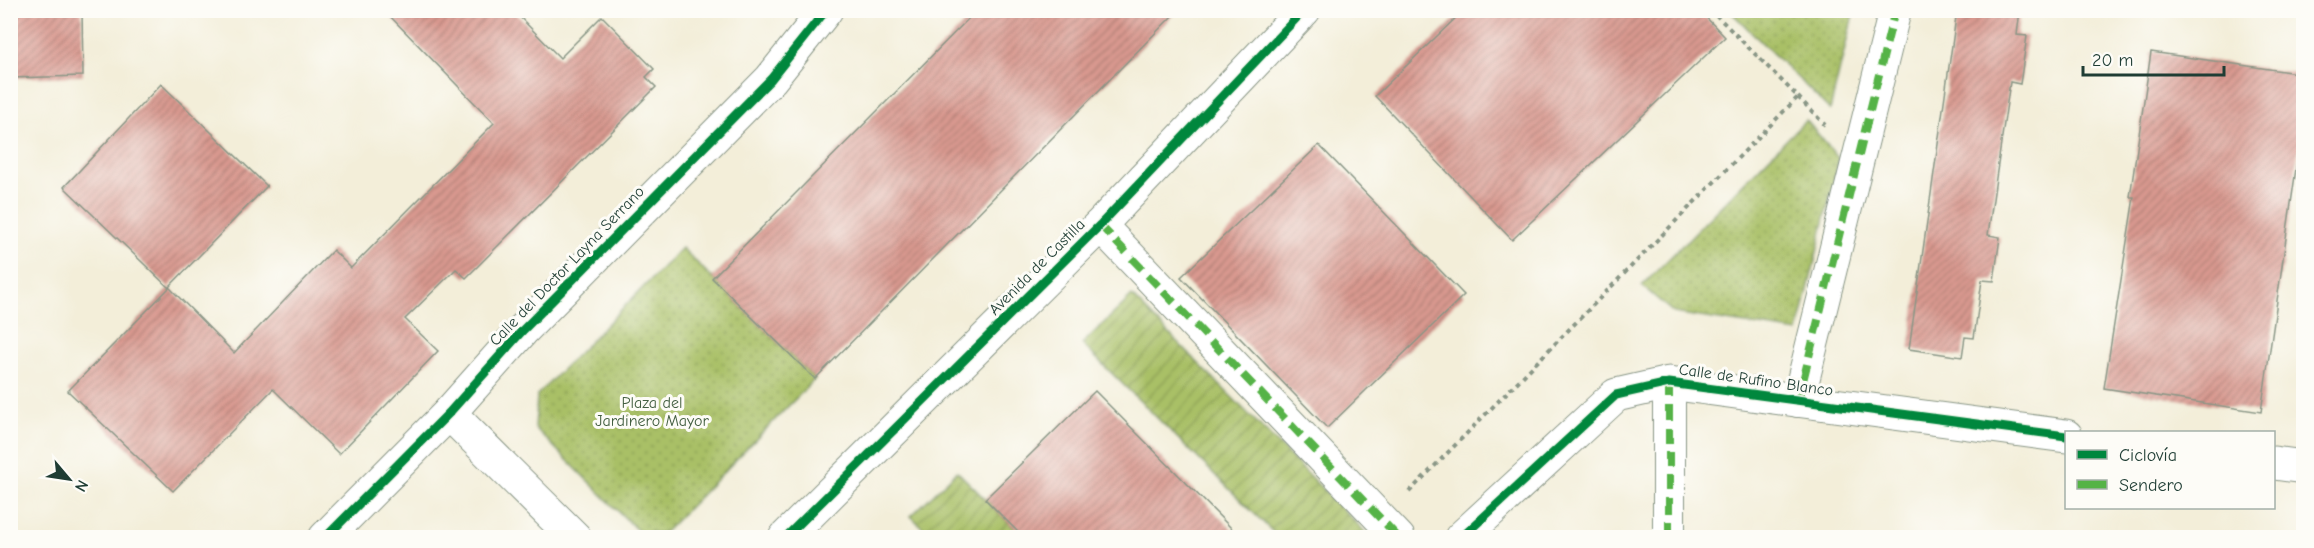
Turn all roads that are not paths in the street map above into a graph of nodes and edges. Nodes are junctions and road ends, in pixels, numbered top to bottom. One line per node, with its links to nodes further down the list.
1 (826, 10): 7 (street, Calle del Doctor Layna Serrano)
2 (1304, 10): 4 (street, Avenida de Castilla)
3 (1895, 10): 6 (street)
4 (1100, 225): 11 (street); 14 (street, Avenida de Castilla)
5 (1668, 383): 6 (street, Calle de Rufino Blanco); 15 (street, Calle de Rufino Blanco); 16 (street)
6 (1798, 401): 8 (street, Calle de Rufino Blanco)
7 (449, 413): 12 (street, Calle del Doctor Layna Serrano); 13 (street)
8 (2065, 436)
9 (2275, 463): 10 (street)
10 (2304, 467)
11 (1390, 529)
12 (325, 537)
13 (575, 537)
14 (785, 537)
15 (1461, 537)
16 (1669, 537)

